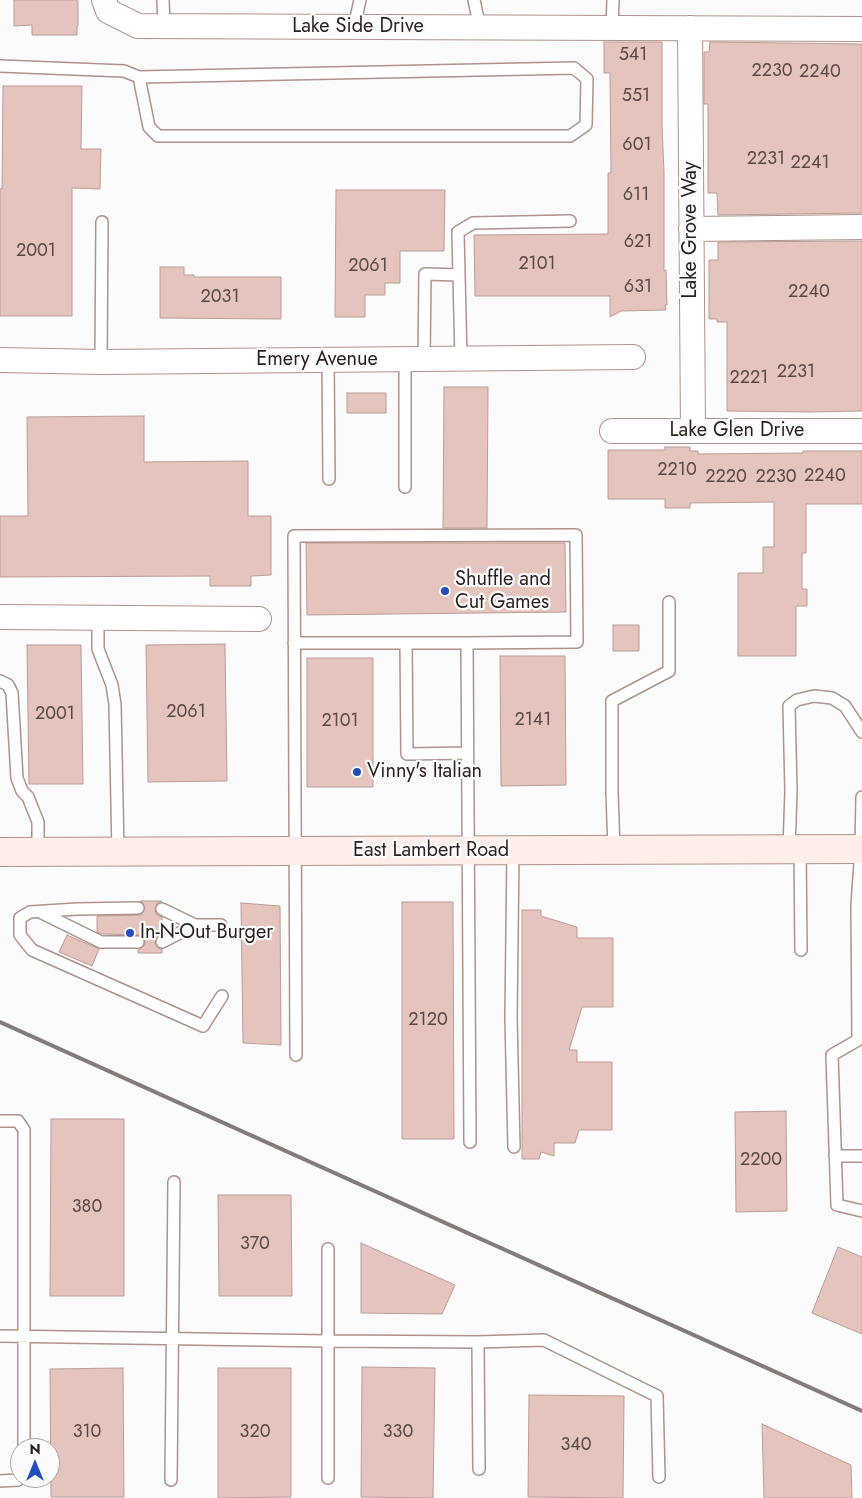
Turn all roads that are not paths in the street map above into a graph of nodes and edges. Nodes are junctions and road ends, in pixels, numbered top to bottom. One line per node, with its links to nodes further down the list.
1 (163, 0): 6 (lane)
2 (360, 0): 7 (lane)
3 (474, 0): 8 (lane)
4 (613, 0): 9 (lane)
5 (106, 6): 6 (street, Lake Side Drive)
6 (164, 26): 7 (street, Lake Side Drive)
7 (354, 27): 8 (street, Lake Side Drive)
8 (480, 28): 9 (street, Lake Side Drive)
9 (612, 28): 10 (street, Lake Side Drive)
10 (690, 28): 11 (street, Lake Side Drive); 17 (street, Lake Grove Way)
11 (862, 29)
12 (0, 66): 13 (lane)
13 (139, 78): 13 (lane)
14 (570, 221): 18 (lane)
15 (102, 222): 24 (lane)
16 (862, 228): 17 (street)
17 (691, 229): 26 (street, Lake Grove Way)
18 (459, 275): 20 (lane); 21 (lane)
19 (633, 358): 21 (street, Emery Avenue)
20 (414, 359): 21 (street, Emery Avenue); 23 (street, Emery Avenue); 29 (lane)
21 (461, 359)
22 (0, 360): 24 (street, Emery Avenue)
23 (328, 360): 24 (street, Emery Avenue); 28 (lane)
24 (101, 362)
25 (612, 431): 26 (street, Lake Glen Drive)
26 (693, 431): 27 (street, Lake Glen Drive)
27 (862, 431)
28 (329, 480)
29 (405, 487)
30 (669, 602): 43 (lane)
31 (0, 617): 32 (street)
32 (98, 618): 33 (street); 49 (lane)
33 (259, 619)
34 (294, 643): 35 (lane); 36 (lane); 48 (lane)
35 (406, 643): 36 (lane); 39 (lane)
36 (466, 643): 39 (lane)
37 (0, 680): 47 (lane)
38 (862, 732): 41 (lane)
39 (467, 753): 44 (lane)
40 (862, 796): 42 (lane)
41 (795, 849): 42 (main road, East Lambert Road); 43 (main road, East Lambert Road); 57 (lane)
42 (862, 849): 63 (lane)
43 (614, 850): 45 (main road, East Lambert Road)
44 (468, 851): 45 (main road, East Lambert Road); 48 (main road, East Lambert Road); 61 (lane)
45 (513, 851): 62 (lane)
46 (0, 852): 47 (main road, East Lambert Road)
47 (38, 852): 49 (main road, East Lambert Road)
48 (295, 852): 49 (main road, East Lambert Road); 59 (lane)
49 (118, 853)
50 (138, 908): 52 (lane)
51 (162, 909): 53 (lane)
52 (40, 912): 55 (lane); 58 (lane)
53 (195, 925): 54 (lane); 56 (lane)
54 (221, 926)
55 (138, 942)
56 (162, 942)
57 (801, 950)
58 (222, 996)
59 (296, 1055)
60 (0, 1121): 69 (lane)
61 (470, 1142)
62 (514, 1147)
63 (835, 1156): 64 (lane); 66 (lane)
64 (862, 1156)
65 (174, 1182): 70 (lane)
66 (862, 1211)
67 (328, 1250): 71 (lane)
68 (0, 1336): 69 (lane)
69 (24, 1336): 70 (lane); 73 (lane)
70 (171, 1339): 71 (lane); 77 (lane)
71 (328, 1341): 72 (lane); 76 (lane)
72 (478, 1342): 74 (lane); 75 (lane)
73 (24, 1438)
74 (478, 1469)
75 (659, 1477)
76 (328, 1478)
77 (171, 1480)

